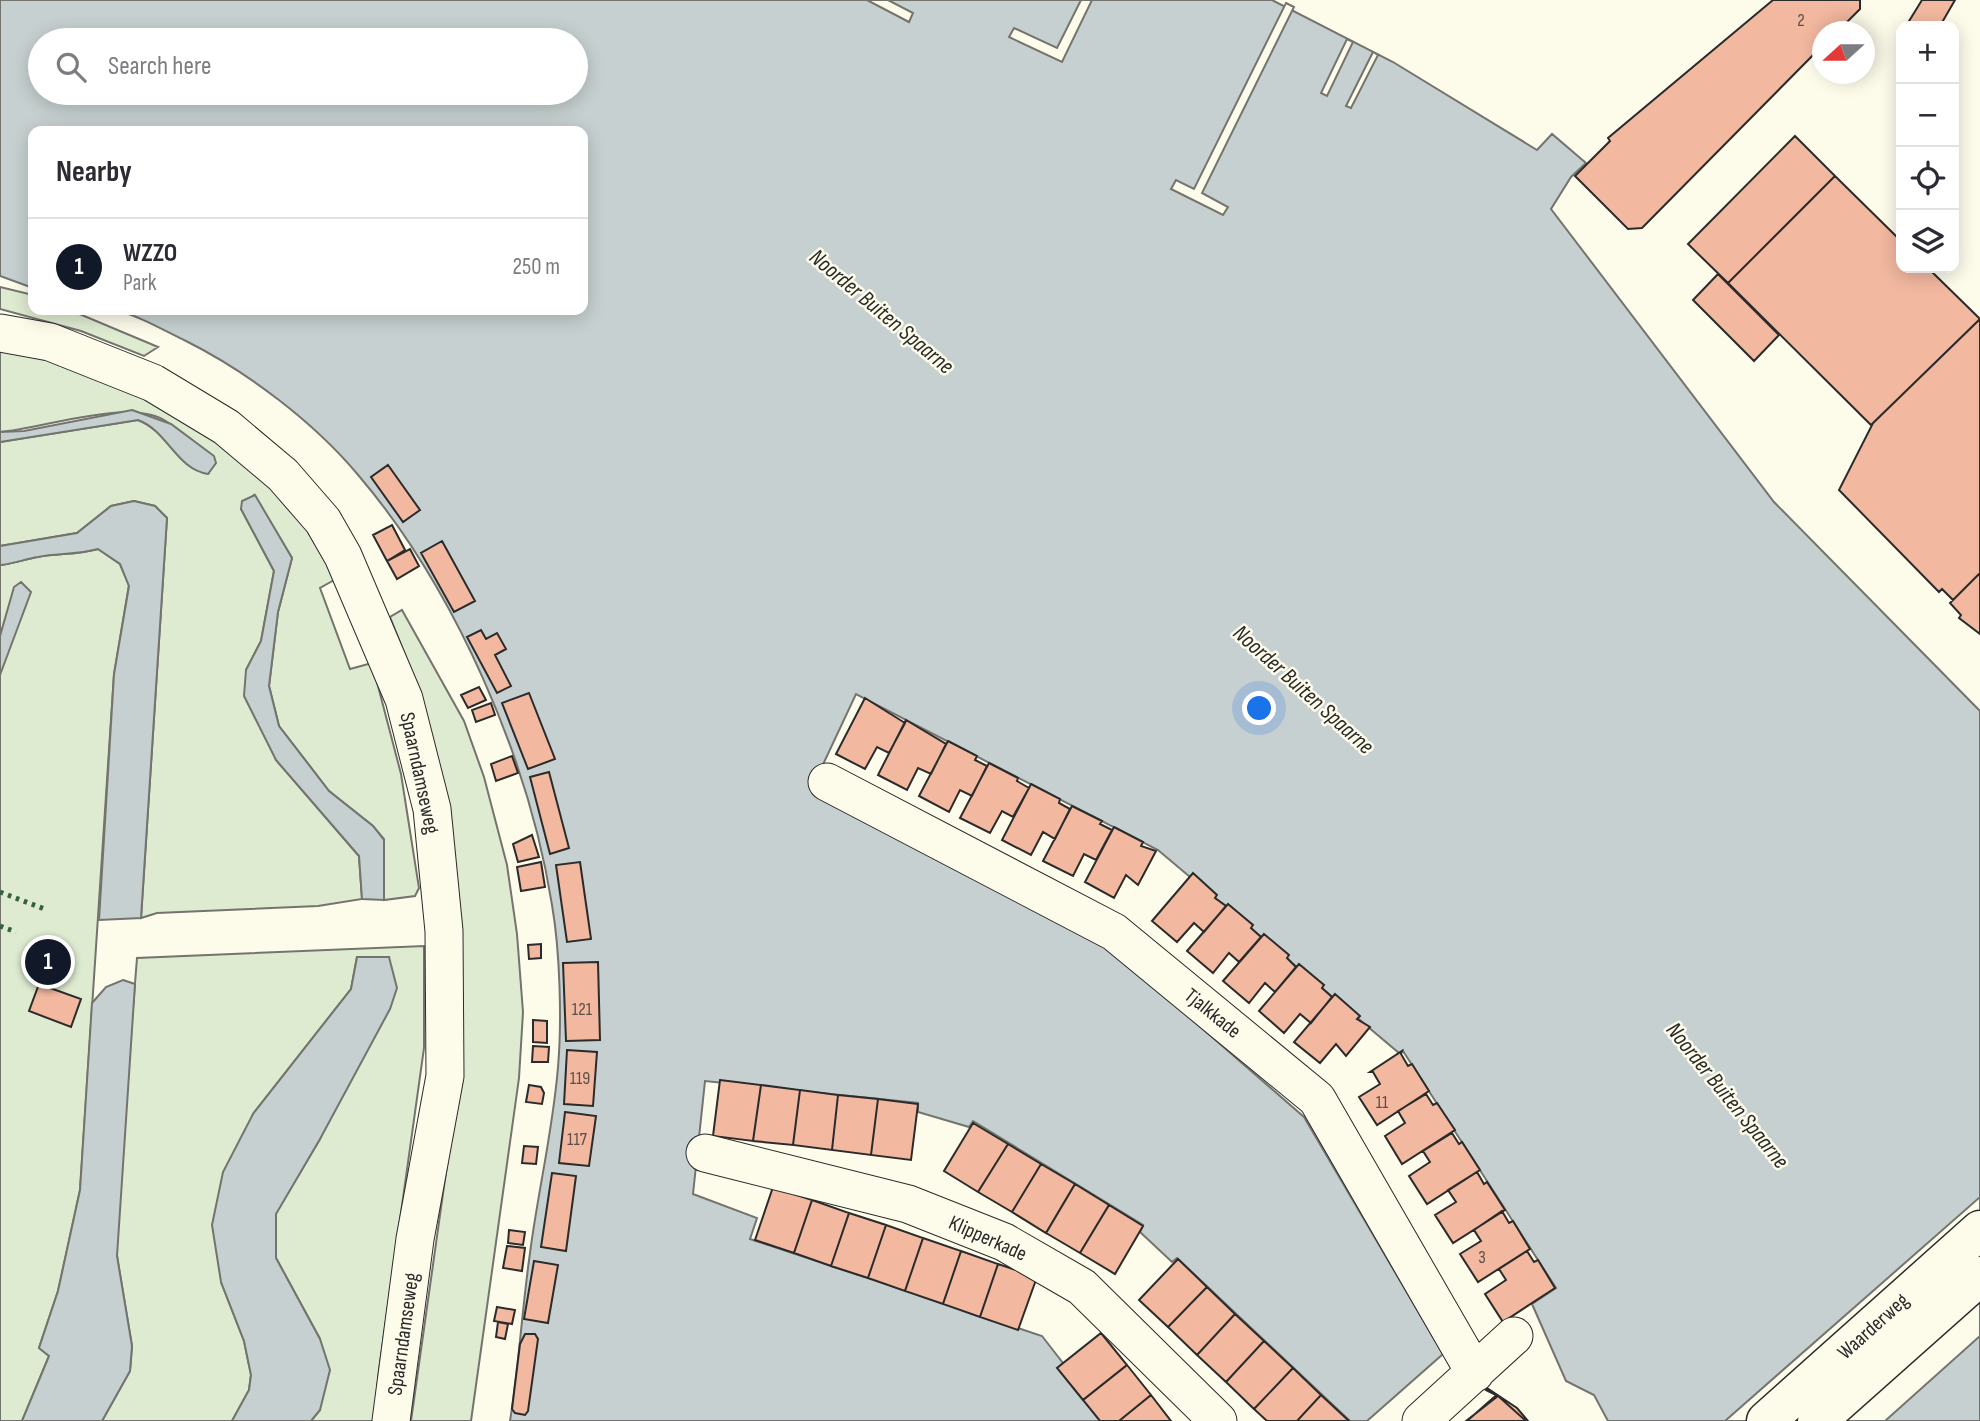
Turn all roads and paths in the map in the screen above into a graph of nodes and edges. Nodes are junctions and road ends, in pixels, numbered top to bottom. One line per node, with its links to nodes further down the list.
1 (0, 333): 8 (street, Spaarndamseweg)
2 (827, 782): 7 (street, Tjalkkade)
3 (705, 1153): 9 (street, Klipperkade)
4 (1980, 1230): 11 (main road, Waarderweg)
5 (1980, 1276): 12 (main road, Waarderweg)
6 (1514, 1336): 7 (street)
7 (1475, 1373): 10 (street)
8 (391, 1421)
9 (1218, 1421)
10 (1421, 1421)
11 (1766, 1421)
12 (1817, 1421)

